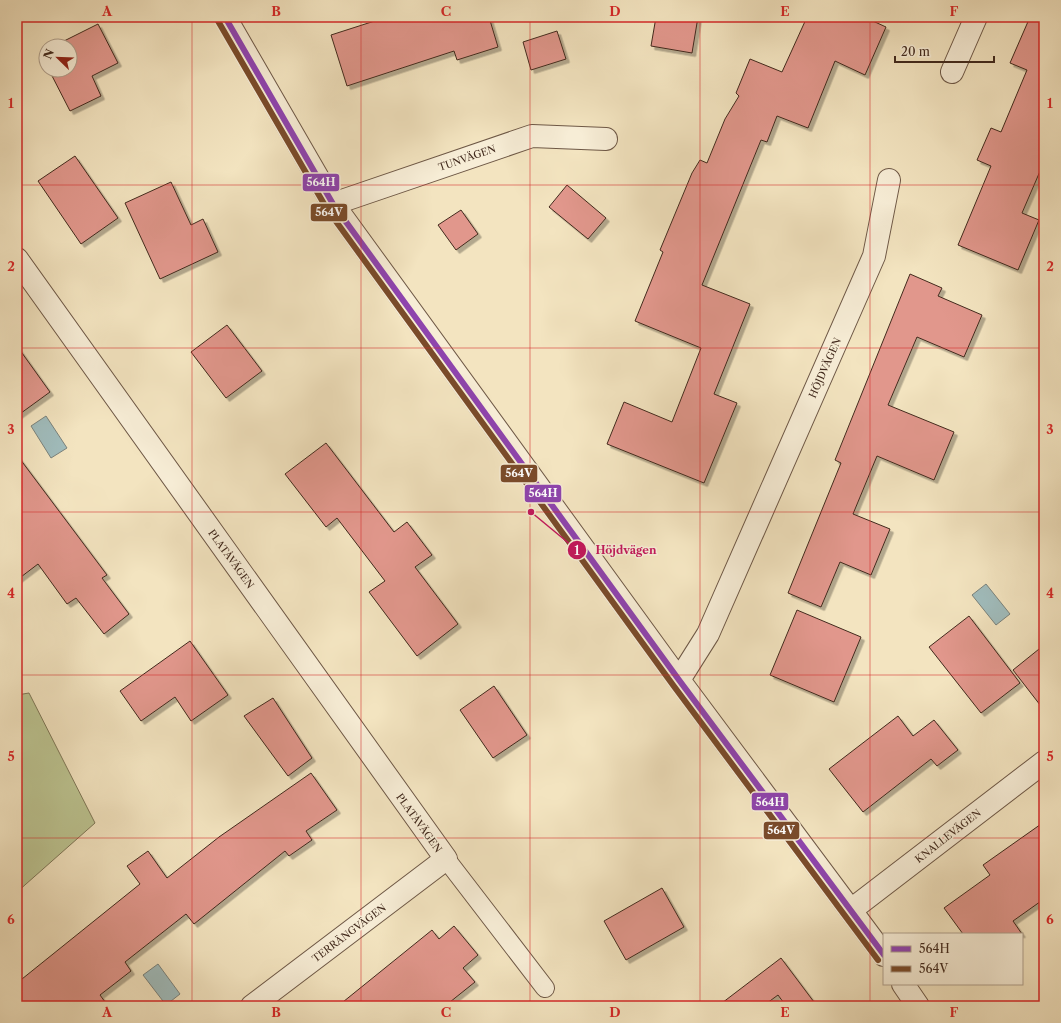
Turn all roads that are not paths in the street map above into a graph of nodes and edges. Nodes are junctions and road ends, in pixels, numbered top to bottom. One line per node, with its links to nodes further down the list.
1 (225, 17): 6 (street)
2 (976, 17): 3 (street)
3 (952, 72)
4 (606, 139): 6 (street, TUNVÄGEN)
5 (889, 180): 8 (street, HÖJDVÄGEN)
6 (333, 204): 8 (street)
7 (17, 259): 10 (street, PLATÅVÄGEN)
8 (679, 680): 11 (street)
9 (1044, 762): 11 (street, KNALLEVÄGEN)
10 (446, 859): 14 (lane); 15 (street, TERRÄNGVÄGEN)
11 (851, 910): 12 (street)
12 (883, 954)
13 (904, 985): 16 (street)
14 (545, 988)
15 (252, 1006)
16 (918, 1006)

